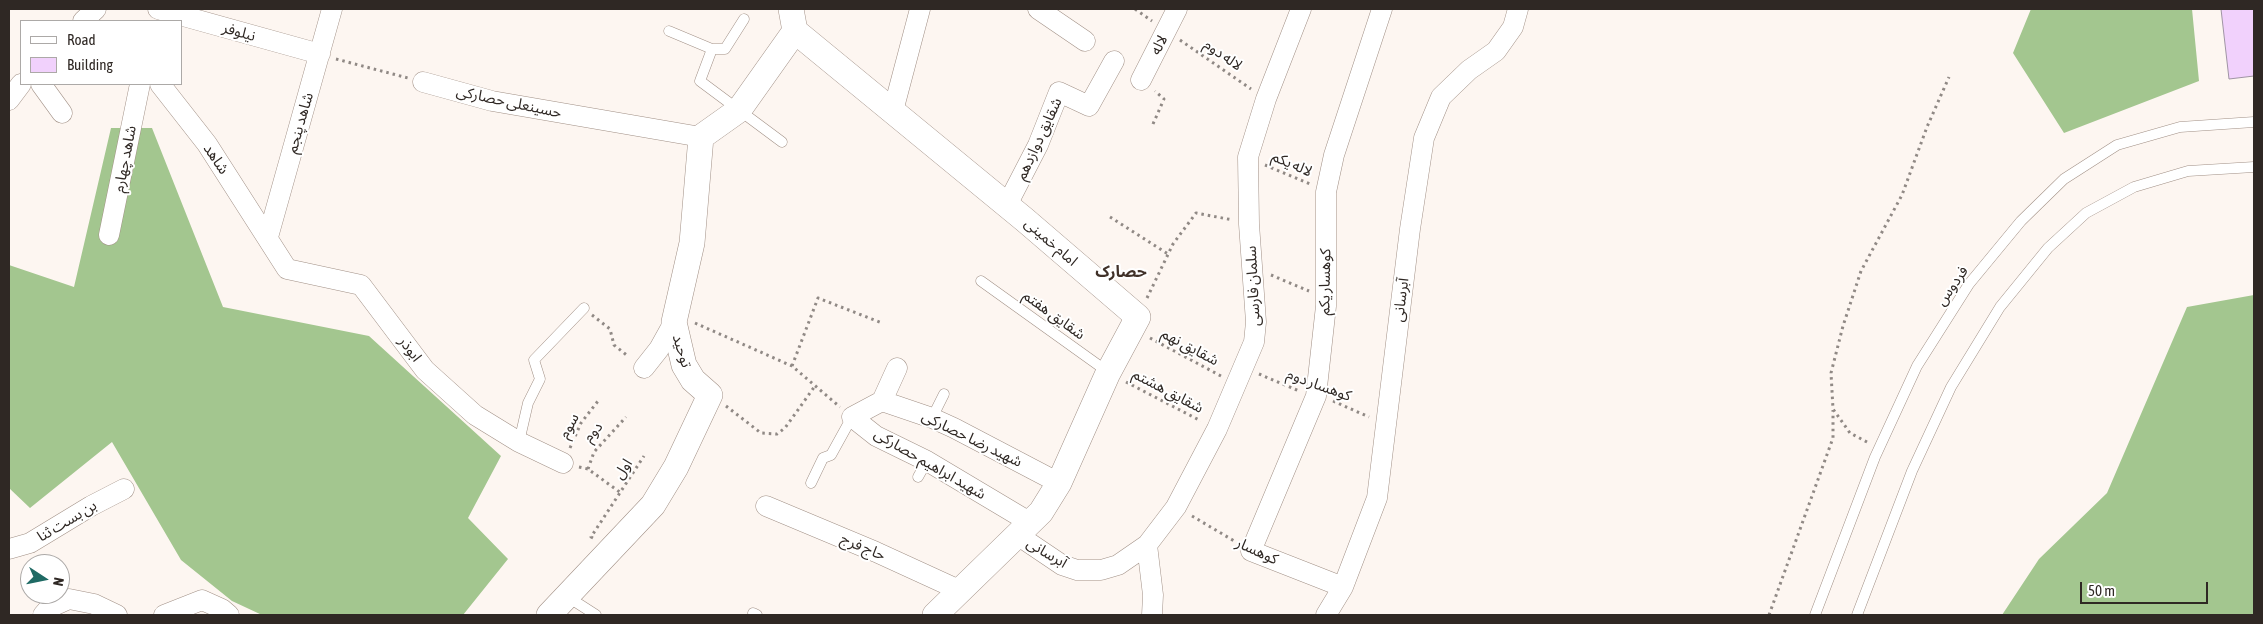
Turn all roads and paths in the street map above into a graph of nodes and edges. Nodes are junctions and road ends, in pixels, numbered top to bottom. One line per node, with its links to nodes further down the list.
1 (96, 9): 11 (street); 12 (street)
2 (158, 9): 18 (street, نیلوفر)
3 (332, 9): 18 (street, شاهد پنجم)
4 (920, 9): 31 (street)
5 (1038, 9): 16 (street)
6 (1177, 9): 14 (street, لاله)
7 (1302, 9): 28 (street, سلمان فارسی)
8 (1382, 9): 39 (street, کوهسار یکم)
9 (1518, 9): 68 (street, آبرسانی)
10 (744, 19): 17 (lane)
11 (84, 20)
12 (106, 20)
13 (793, 20): 30 (street); 31 (street, امام خمینی)
14 (1166, 30): 21 (street, لاله); 28 (path, لاله دوم)
15 (669, 31): 17 (lane)
16 (1085, 41)
17 (712, 49): 30 (lane)
18 (320, 54): 22 (path); 44 (street, شاهد پنجم)
19 (1114, 61): 40 (street, شقایق دوازدهم)
20 (1949, 77): 64 (path)
21 (1141, 80)
22 (423, 82): 35 (street, حسینعلی حصارکی)
23 (20, 85): 29 (street)
24 (42, 85): 32 (street)
25 (140, 85): 43 (street, شاهد چهارم)
26 (161, 85): 44 (street, شاهد)
27 (1164, 99): 34 (path)
28 (1266, 99): 37 (street, سلمان فارسی)
29 (9, 100)
30 (739, 110): 35 (street); 36 (lane)
31 (893, 111): 40 (street, امام خمینی)
32 (62, 113)
33 (2254, 122): 71 (lane, فردوس)
34 (1153, 124)
35 (701, 137): 50 (street, توحید)
36 (782, 142)
37 (1248, 158): 39 (path, لاله یکم); 42 (street, سلمان فارسی)
38 (2254, 167): 98 (lane)
39 (1326, 192): 48 (street, کوهسار یکم)
40 (1007, 205): 52 (street, امام خمینی)
41 (1110, 217): 45 (path)
42 (1249, 224): 45 (path); 46 (street, سلمان فارسی)
43 (109, 235)
44 (268, 237): 70 (street, ابوذر)
45 (1168, 254): 52 (path)
46 (1252, 268): 48 (path); 57 (street, سلمان فارسی)
47 (981, 281): 56 (lane, شقایق هفتم)
48 (1326, 298): 61 (street, کوهسار یکم)
49 (584, 308): 54 (path); 70 (lane)
50 (675, 319): 53 (path); 54 (street); 60 (street, توحید)
51 (882, 323): 53 (path)
52 (1135, 323): 56 (street); 57 (path, شقایق نهم)
53 (792, 366): 58 (path)
54 (644, 368)
55 (897, 368): 63 (street)
56 (1108, 373): 69 (path, شقایق هشتم); 75 (street)
57 (1241, 376): 61 (path, کوهسار دوم); 69 (street, سلمان فارسی)
58 (815, 386): 60 (path); 65 (path)
59 (944, 394): 67 (lane)
60 (710, 395): 86 (street)
61 (1316, 396): 68 (path, کوهسار دوم); 83 (street, کوهسار یکم)
62 (598, 401): 73 (path, سوم)
63 (882, 401): 65 (street); 67 (street, شهید رضا حصارکی)
64 (1833, 410): 71 (path); 96 (path)
65 (852, 416): 74 (lane); 80 (street, شهید ابراهیم حصارکی)
66 (626, 417): 77 (path, دوم)
67 (932, 418): 75 (street, شهید رضا حصارکی)
68 (1385, 424): 84 (street, آبرسانی)
69 (1217, 429): 79 (street, سلمان فارسی)
70 (519, 442): 73 (street, ابوذر)
71 (1879, 449): 97 (lane, فردوس)
72 (644, 456): 77 (path, اول)
73 (563, 463)
74 (811, 483)
75 (1059, 483): 80 (street)
76 (124, 489): 82 (street, بن بست ثنا)
77 (621, 493)
78 (766, 506): 85 (street, حاج فرج)
79 (1176, 507): 81 (street, سلمان فارسی); 83 (path, کوهسار)
80 (1025, 529): 81 (street, آبرسانی); 85 (street)
81 (1147, 545): 94 (street)
82 (9, 549)
83 (1252, 551): 84 (street, کوهسار)
84 (1344, 587): 95 (street, آبرسانی)
85 (959, 590): 93 (street)
86 (567, 596): 91 (street); 92 (lane)
87 (43, 615): 88 (street)
88 (117, 615)
89 (164, 615): 90 (street)
90 (229, 615)
91 (549, 615)
92 (596, 615)
93 (935, 615)
94 (1152, 615)
95 (1326, 615)
96 (1768, 615)
97 (1815, 615)
98 (1857, 615)

